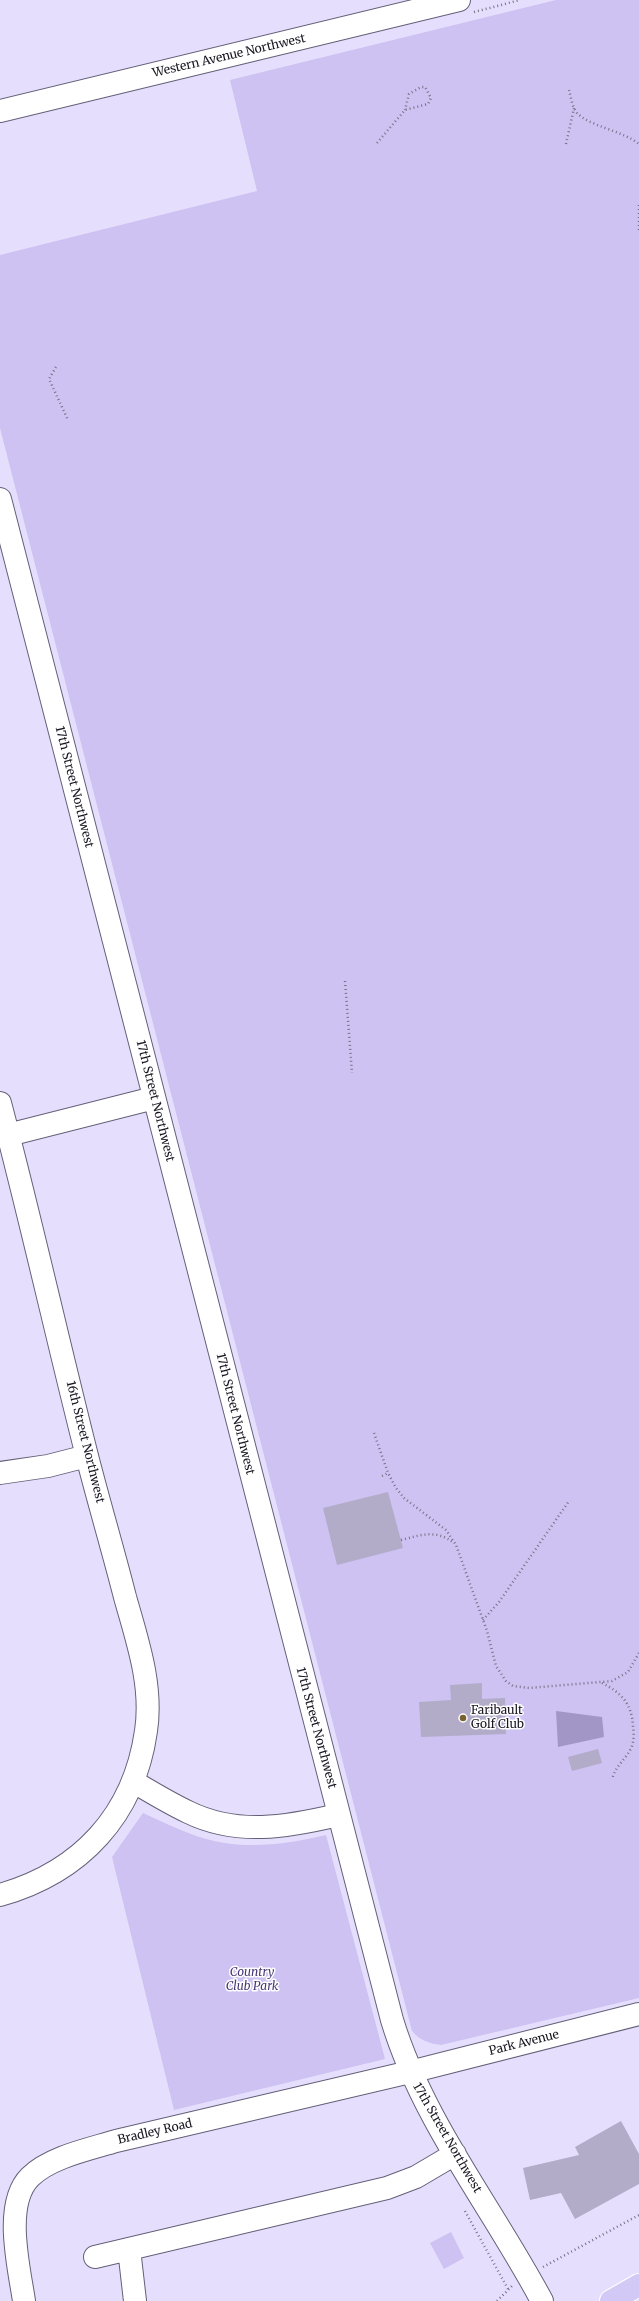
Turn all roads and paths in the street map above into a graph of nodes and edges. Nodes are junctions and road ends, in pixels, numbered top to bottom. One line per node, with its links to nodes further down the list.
1 (459, 0): 4 (street, Western Avenue Northwest)
2 (569, 90): 3 (path)
3 (574, 107): 7 (path); 8 (path)
4 (0, 110)
5 (405, 110): 5 (path); 6 (path)
6 (377, 143)
7 (566, 144)
8 (639, 144)
9 (639, 205): 10 (path)
10 (639, 230)
11 (56, 367): 12 (path)
12 (68, 420)
13 (0, 499): 16 (street, 17th Street Northwest)
14 (345, 981): 15 (path)
15 (352, 1074)
16 (154, 1098): 18 (street); 32 (street, 17th Street Northwest)
17 (0, 1104): 18 (street, 16th Street Northwest)
18 (8, 1135): 20 (street, 16th Street Northwest)
19 (374, 1433): 22 (path)
20 (87, 1456): 21 (street); 31 (street, 16th Street Northwest)
21 (0, 1473)
22 (388, 1473): 23 (path); 26 (path)
23 (382, 1476)
24 (569, 1501): 27 (path)
25 (401, 1540): 26 (path)
26 (456, 1545): 27 (path)
27 (483, 1620): 29 (path)
28 (639, 1653): 29 (path)
29 (602, 1683): 30 (path)
30 (612, 1780)
31 (134, 1782): 32 (street); 33 (street, 16th Street Northwest)
32 (338, 1815): 35 (street, 17th Street Northwest)
33 (0, 1895)
34 (639, 2014): 35 (street, Park Avenue)
35 (410, 2072): 36 (street, 17th Street Northwest); 42 (street, Bradley Road)
36 (455, 2154): 38 (street); 40 (street, 17th Street Northwest)
37 (639, 2215): 40 (path)
38 (129, 2249): 39 (street); 43 (street)
39 (95, 2257)
40 (528, 2275): 44 (path); 45 (street, 17th Street Northwest)
41 (639, 2285): 46 (highway)
42 (24, 2301)
43 (135, 2301)
44 (497, 2301)
45 (542, 2301)
46 (611, 2301)

